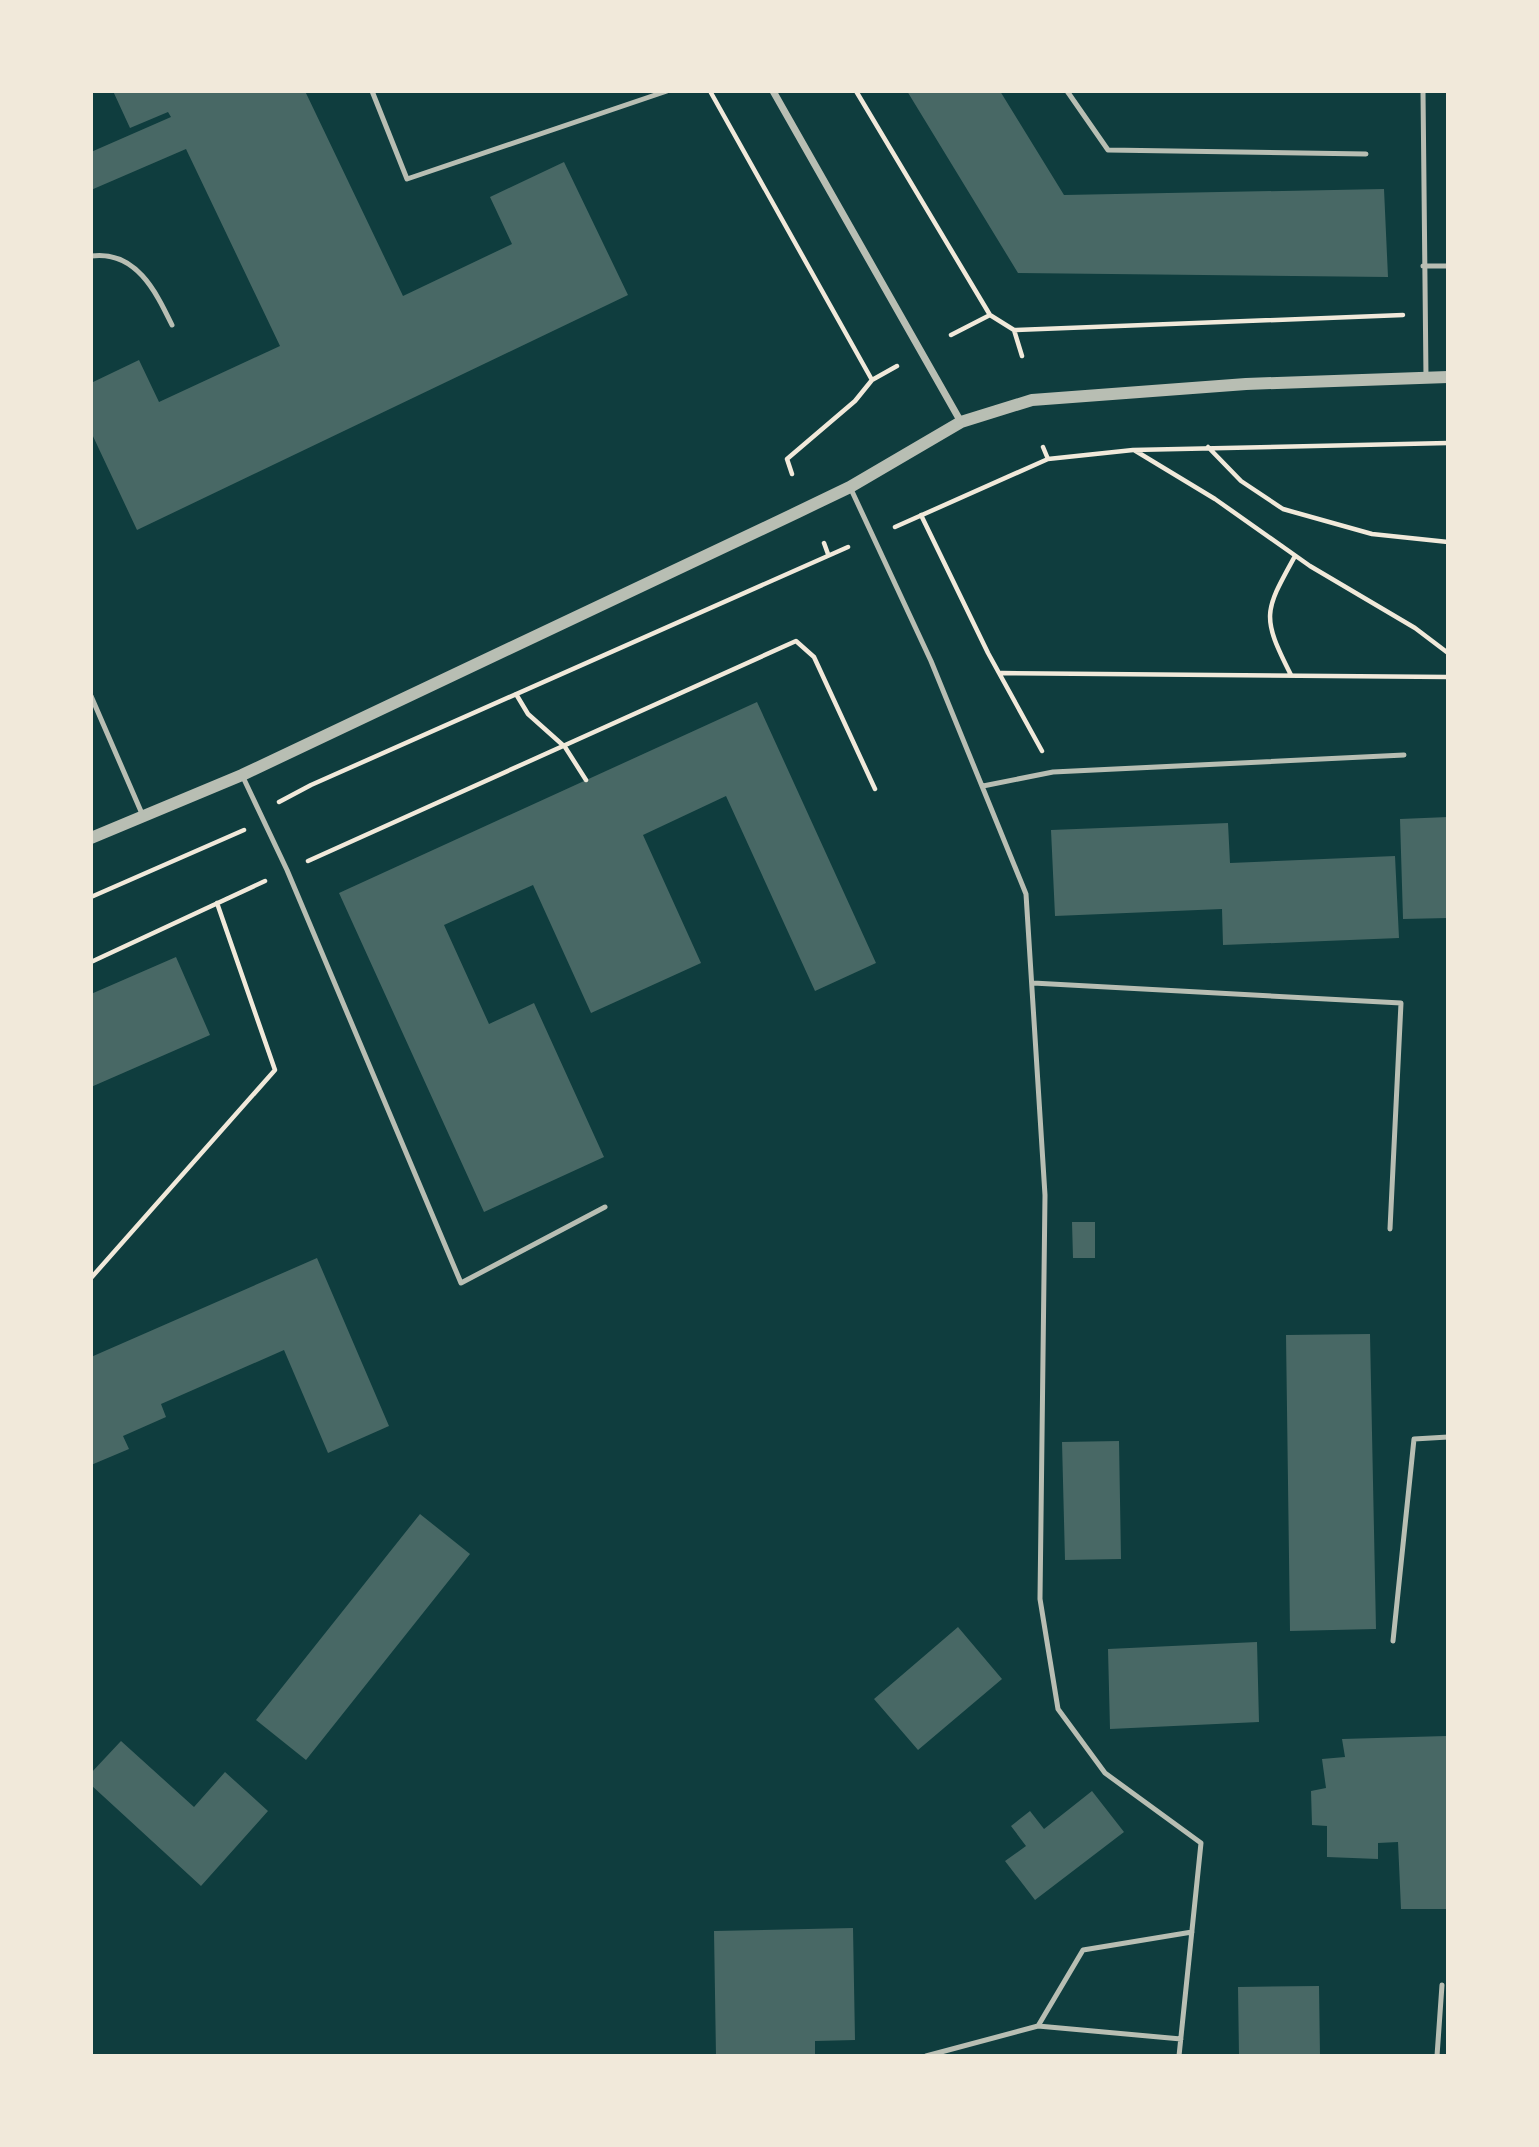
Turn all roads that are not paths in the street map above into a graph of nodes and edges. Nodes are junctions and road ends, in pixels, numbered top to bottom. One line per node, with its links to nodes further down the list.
1 (372, 91): 2 (lane)
2 (667, 91)
3 (774, 91): 13 (street)
4 (1067, 91): 6 (lane)
5 (1423, 91): 9 (lane)
6 (1366, 154)
7 (91, 256): 10 (lane)
8 (1448, 265): 9 (lane)
9 (1423, 266): 11 (lane)
10 (172, 326)
11 (1426, 377): 12 (street); 13 (street)
12 (1448, 377)
13 (961, 422): 14 (street)
14 (850, 487): 17 (street); 18 (lane)
15 (91, 696): 19 (lane)
16 (1404, 755): 18 (lane)
17 (242, 775): 19 (street); 22 (lane)
18 (983, 786): 21 (lane)
19 (143, 816): 20 (street)
20 (91, 838)
21 (1033, 983): 23 (lane); 26 (lane)
22 (605, 1207)
23 (1390, 1229)
24 (1448, 1437): 25 (lane)
25 (1393, 1641)
26 (1192, 1932): 28 (lane); 29 (lane)
27 (1442, 1985): 32 (lane)
28 (1038, 2026): 29 (lane); 30 (lane)
29 (1181, 2039): 31 (lane)
30 (926, 2056)
31 (1179, 2056)
32 (1437, 2056)

